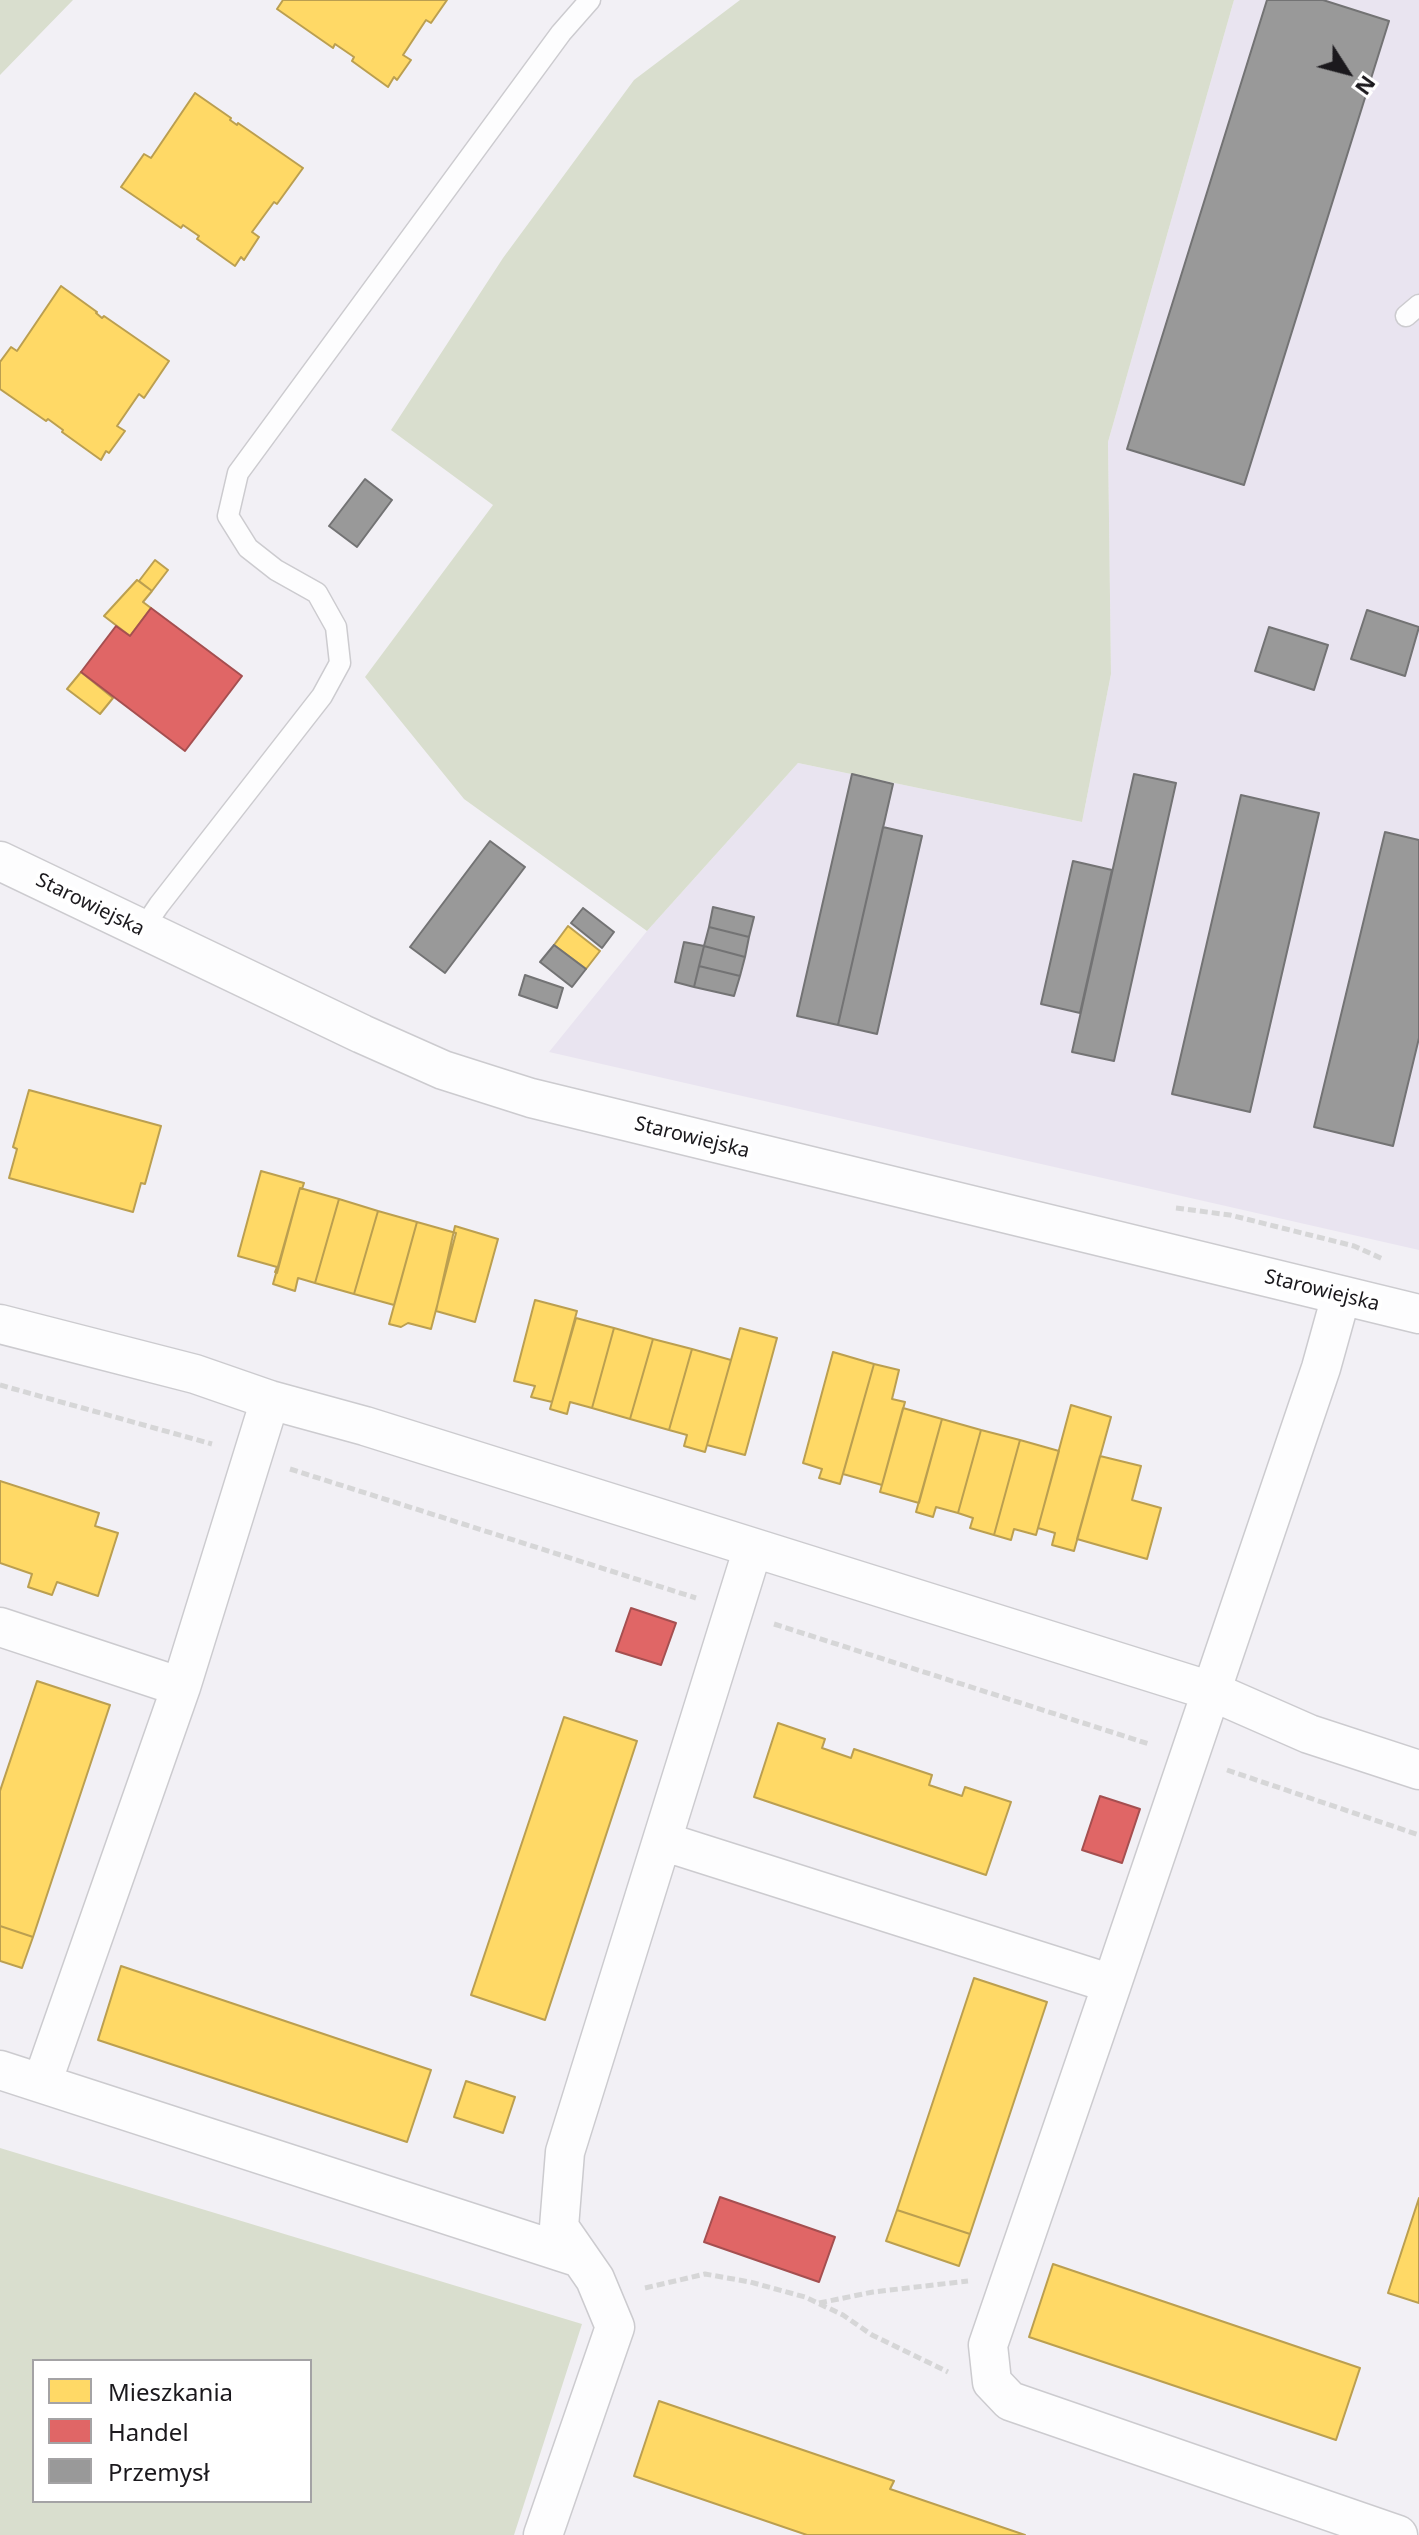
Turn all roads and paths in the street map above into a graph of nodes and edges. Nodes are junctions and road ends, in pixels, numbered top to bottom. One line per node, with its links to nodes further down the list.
1 (590, 0): 3 (lane)
2 (0, 861): 3 (street, Starowiejska)
3 (142, 930): 6 (street, Starowiejska)
4 (1163, 1208): 5 (path)
5 (1393, 1263)
6 (1341, 1296): 7 (street, Starowiejska); 13 (street)
7 (1419, 1314)
8 (0, 1324): 9 (street)
9 (270, 1400): 10 (street); 12 (street)
10 (753, 1548): 13 (street); 15 (street)
11 (0, 1627): 12 (street)
12 (181, 1687): 18 (street)
13 (1211, 1691): 14 (street); 16 (street)
14 (1419, 1770)
15 (662, 1841): 16 (street); 19 (street)
16 (1112, 1984): 20 (street)
17 (0, 2070): 18 (street)
18 (42, 2083): 19 (street)
19 (580, 2258): 21 (street)
20 (1012, 2275): 22 (path); 23 (street)
21 (602, 2298): 22 (path); 24 (street)
22 (818, 2303): 23 (path)
23 (992, 2382): 25 (street)
24 (544, 2535)
25 (1398, 2535)

